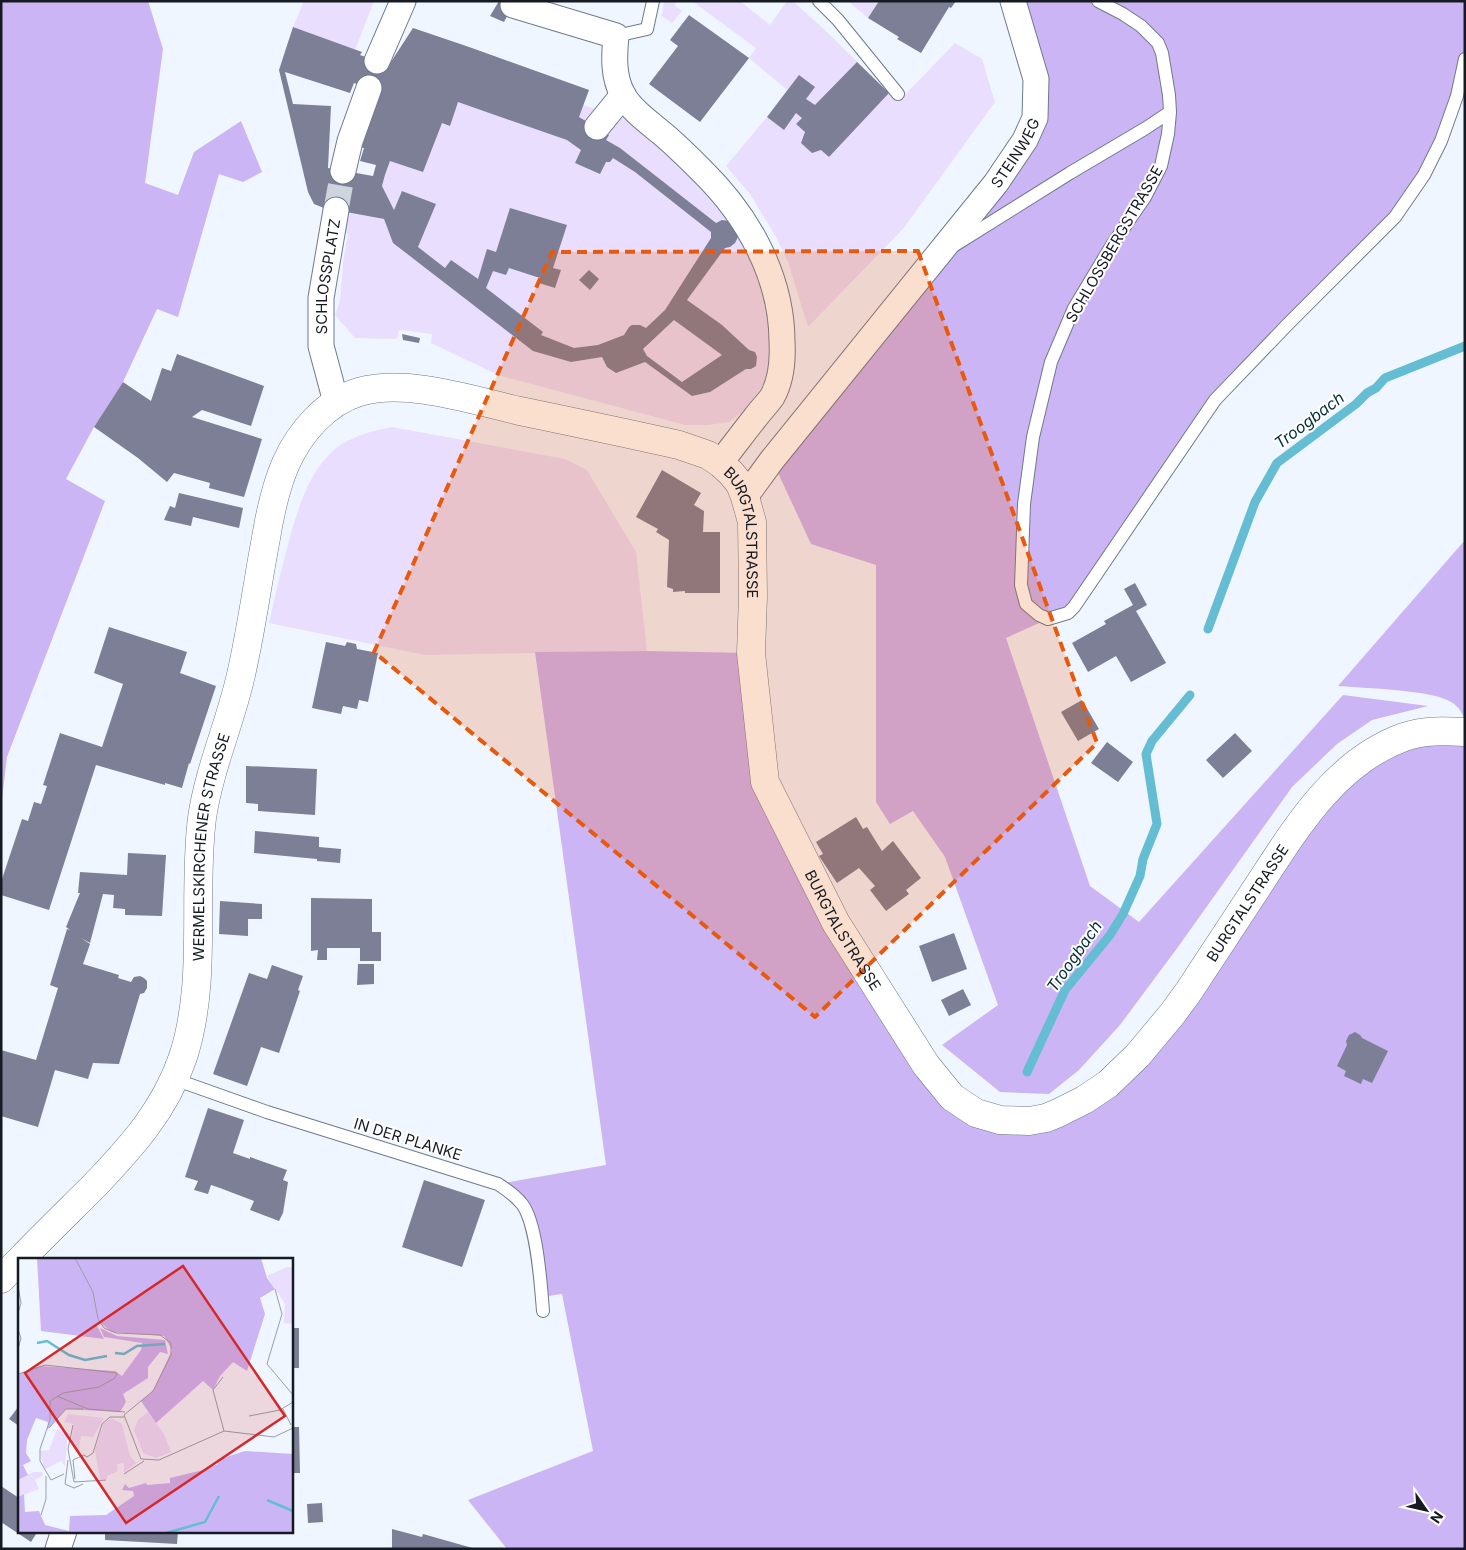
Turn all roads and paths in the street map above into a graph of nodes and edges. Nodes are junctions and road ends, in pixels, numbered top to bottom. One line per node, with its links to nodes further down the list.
1 (403, 1): 9 (street)
2 (653, 1): 7 (lane)
3 (819, 1): 11 (lane)
4 (1013, 1): 17 (street, STEINWEG)
5 (1098, 1): 13 (lane)
6 (513, 5): 7 (street)
7 (616, 36): 12 (street)
8 (1465, 59): 13 (lane, SCHLOSSBERGSTRASSE)
9 (377, 61)
10 (369, 88): 15 (street)
11 (898, 94)
12 (623, 96): 14 (street); 19 (street)
13 (1170, 112): 17 (lane)
14 (597, 127)
15 (343, 171)
16 (336, 210): 18 (street, SCHLOSSPLATZ)
17 (936, 257): 20 (street)
18 (336, 402): 19 (main road, BURGTALSTRASSE); 22 (main road, WERMELSKIRCHENER STRASSE)
19 (720, 463): 20 (main road, BURGTALSTRASSE)
20 (745, 497): 21 (main road, BURGTALSTRASSE)
21 (1465, 732)
22 (174, 1079): 23 (main road, WERMELSKIRCHENER STRASSE); 26 (lane, IN DER PLANKE)
23 (22, 1258)
24 (18, 1262): 25 (main road, WERMELSKIRCHENER STRASSE)
25 (1, 1279)
26 (543, 1311)
27 (64, 1532): 28 (street)
28 (58, 1549)

